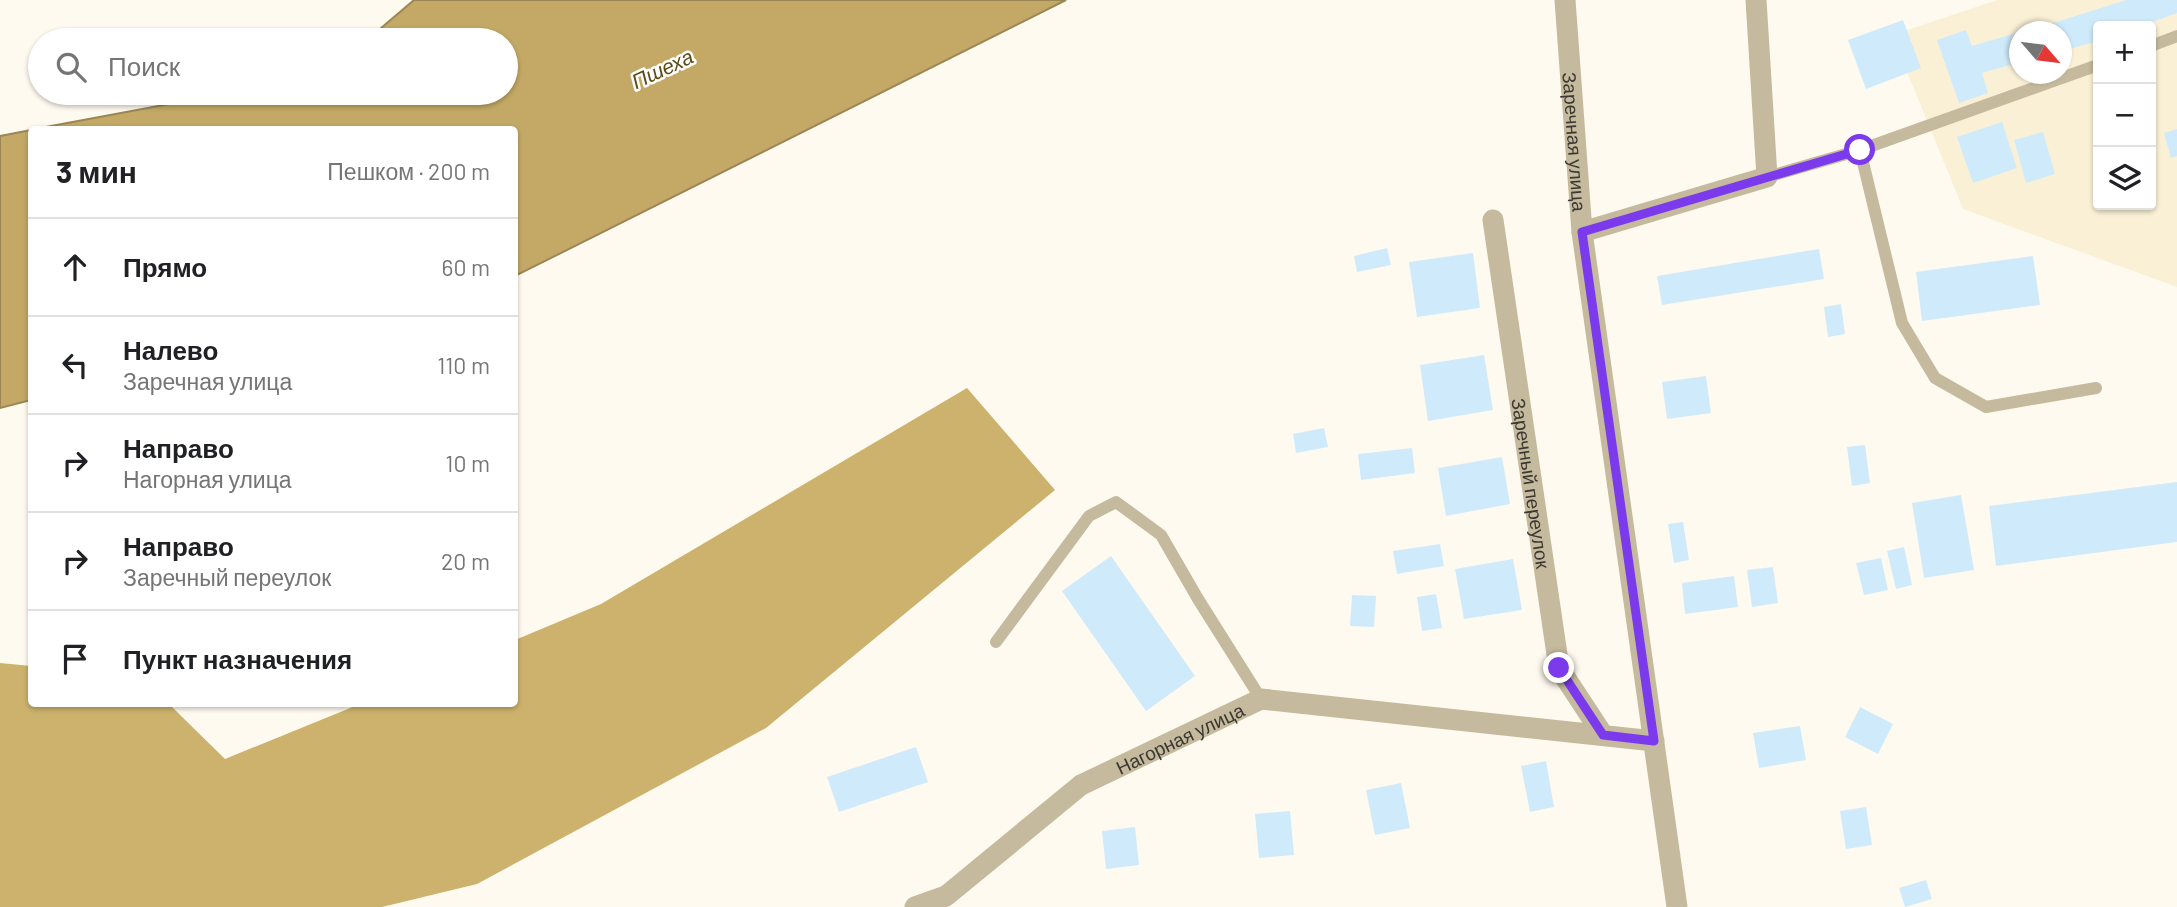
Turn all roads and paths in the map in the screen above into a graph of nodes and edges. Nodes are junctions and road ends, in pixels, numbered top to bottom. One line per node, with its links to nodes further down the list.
1 (1565, 0): 9 (street, Заречная улица)
2 (1756, 0): 7 (street)
3 (2177, 36): 4 (lane)
4 (2156, 44)
5 (2093, 67): 6 (lane)
6 (1860, 150): 7 (lane); 10 (lane)
7 (1767, 177): 9 (street)
8 (1493, 220): 13 (street, Заречный переулок)
9 (1582, 232): 14 (street, Заречная улица)
10 (2096, 388)
11 (996, 642): 12 (lane)
12 (1261, 699): 13 (street, Нагорная улица); 15 (street, Нагорная улица)
13 (1603, 735): 14 (street, Нагорная улица)
14 (1654, 741): 16 (street, Заречная улица)
15 (915, 907)
16 (1677, 907)

